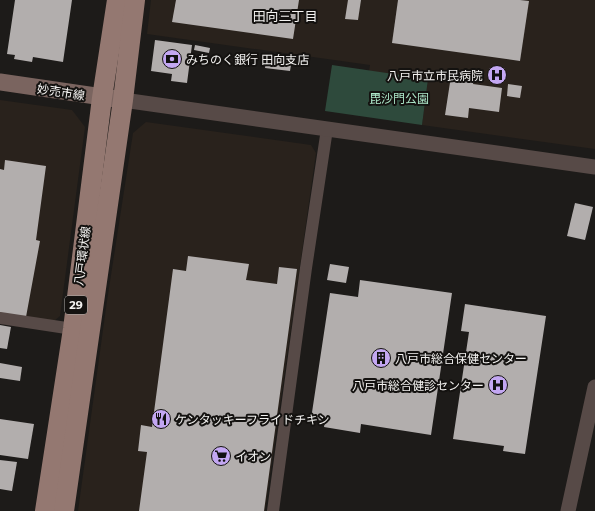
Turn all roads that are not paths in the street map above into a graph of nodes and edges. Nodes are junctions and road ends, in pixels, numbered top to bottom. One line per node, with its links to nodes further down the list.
1 (117, 0): 4 (main road, 八戸環状線 / 29)
2 (135, 0): 5 (main road, 八戸環状線 / 29)
3 (0, 82): 4 (main road, 妙売市線)
4 (102, 98): 5 (main road, 妙売市線); 9 (main road, 八戸環状線 / 29)
5 (123, 100): 6 (street); 12 (main road, 八戸環状線 / 29)
6 (327, 130): 7 (street); 13 (street)
7 (595, 167)
8 (0, 318): 9 (street)
9 (73, 329): 11 (main road, 八戸環状線 / 29)
10 (595, 386): 14 (street)
11 (45, 511)
12 (64, 511)
13 (273, 511)
14 (568, 511)

